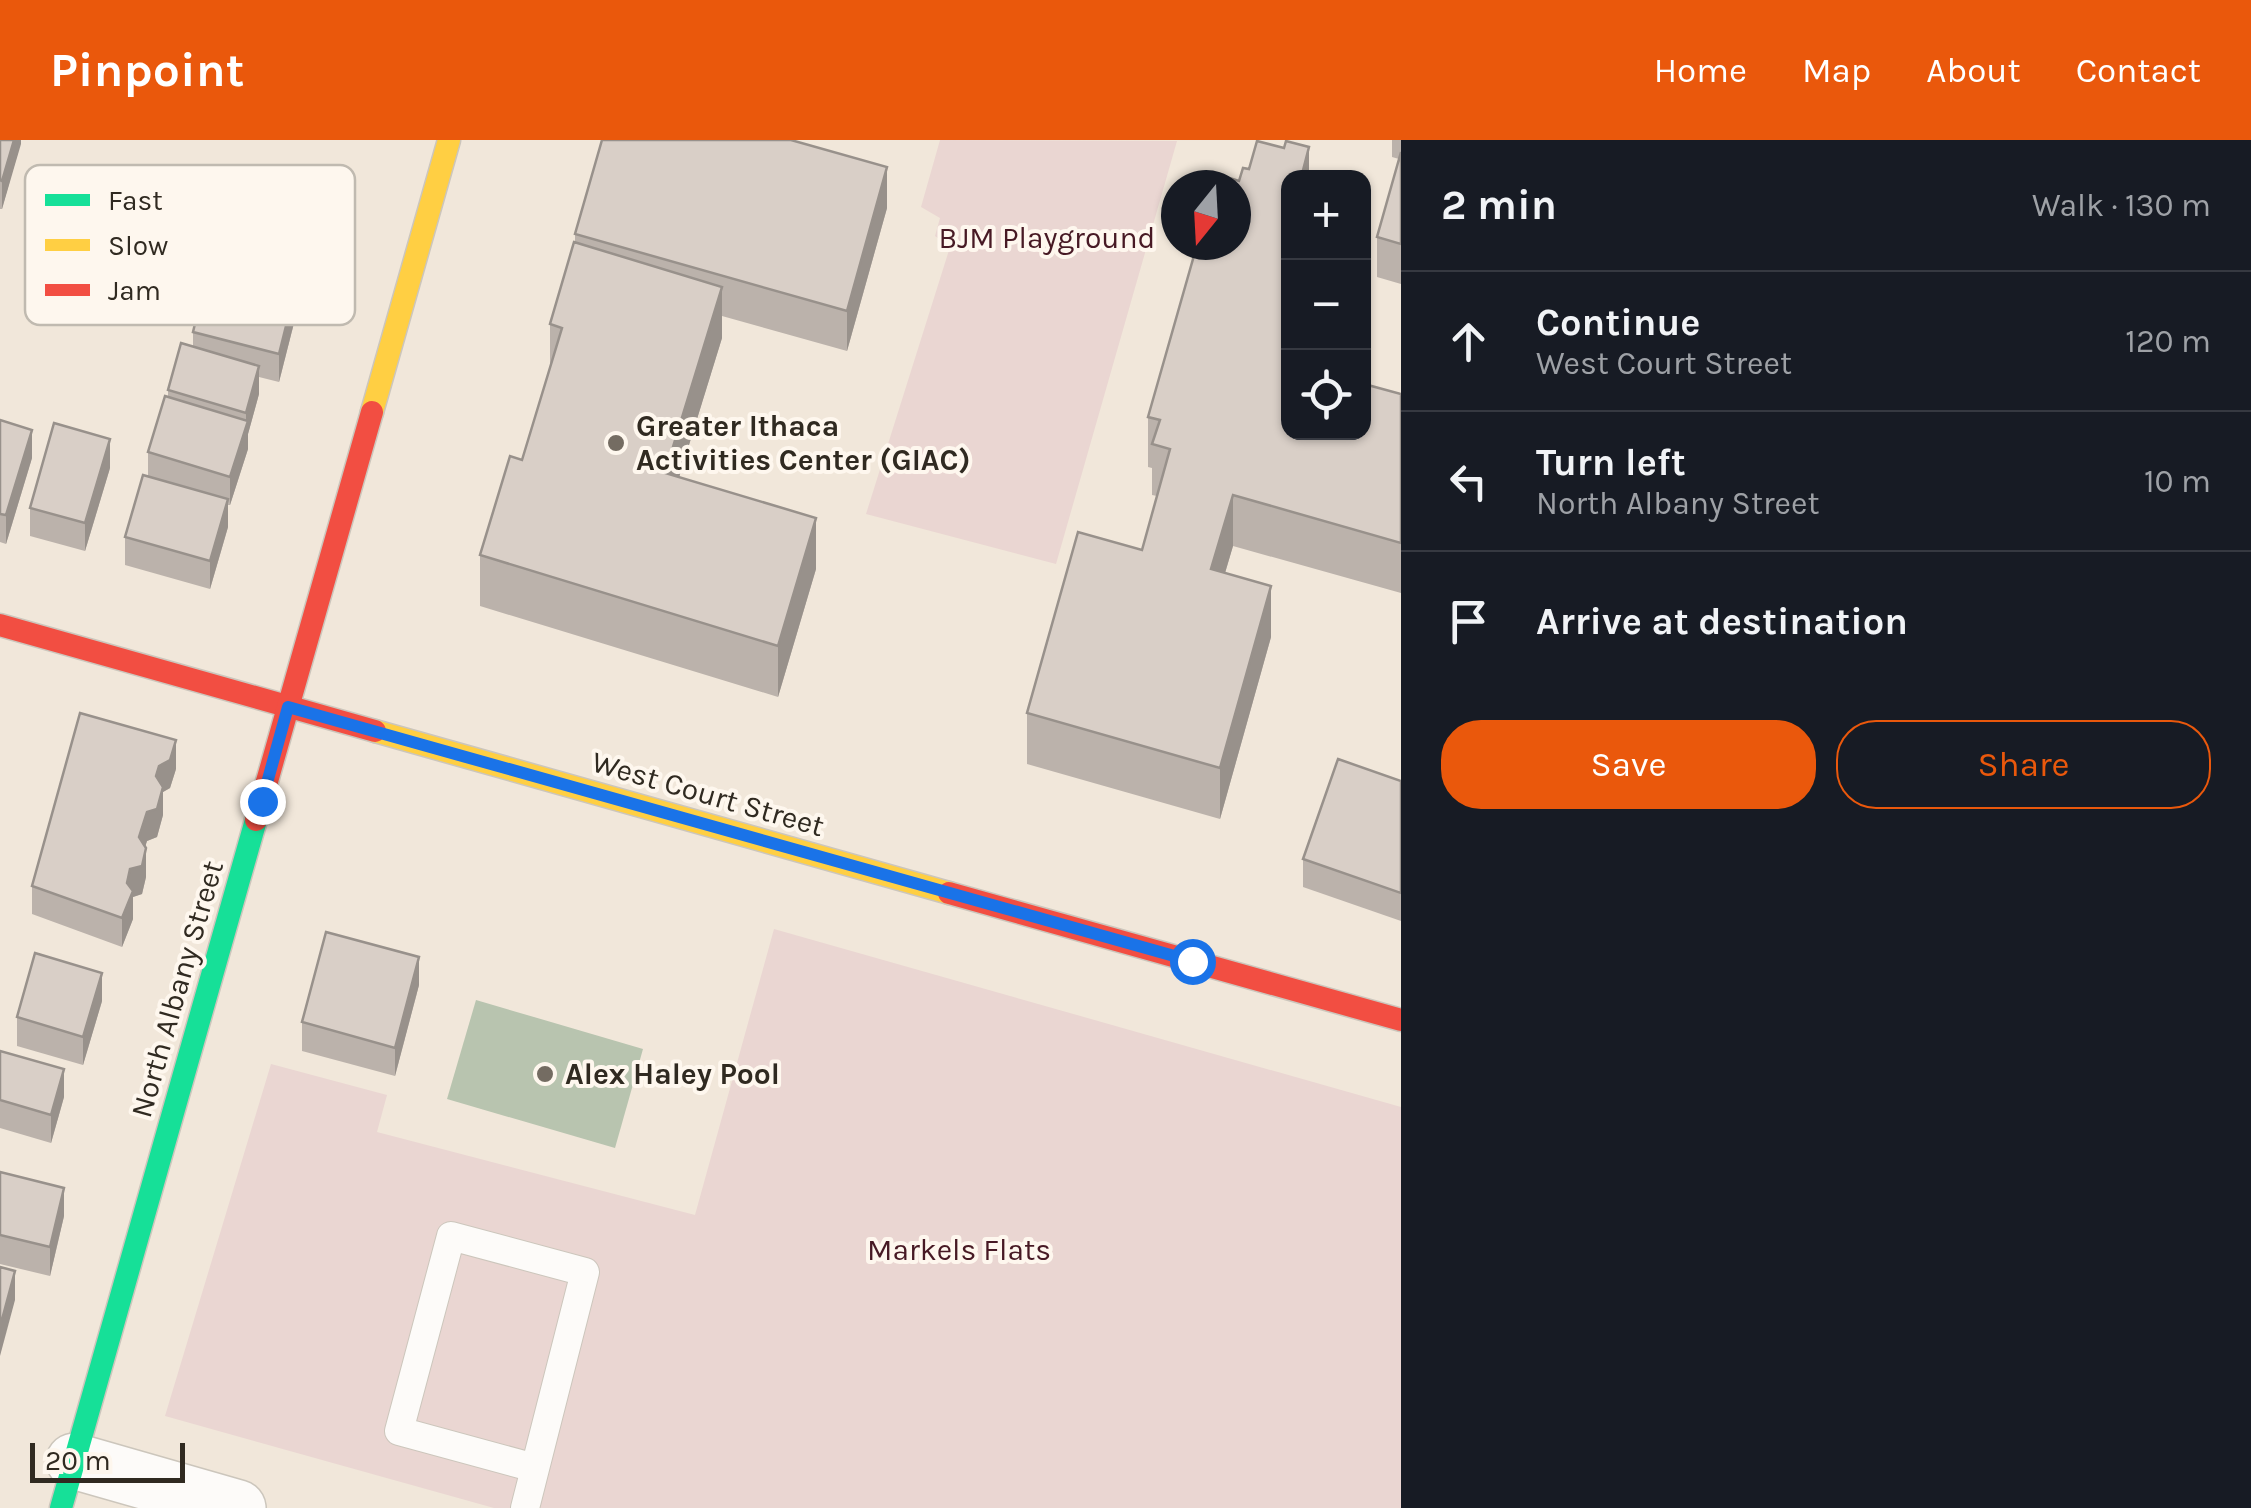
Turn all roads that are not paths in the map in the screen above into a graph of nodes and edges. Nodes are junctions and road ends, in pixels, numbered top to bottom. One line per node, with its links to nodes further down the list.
1 (449, 140): 3 (street, North Albany Street)
2 (0, 625): 3 (street, West Court Street)
3 (288, 707): 4 (street, West Court Street); 6 (street, North Albany Street)
4 (1401, 1020)
5 (535, 1468): 5 (lane); 8 (lane)
6 (67, 1485): 7 (street)
7 (238, 1508)
8 (525, 1508)

